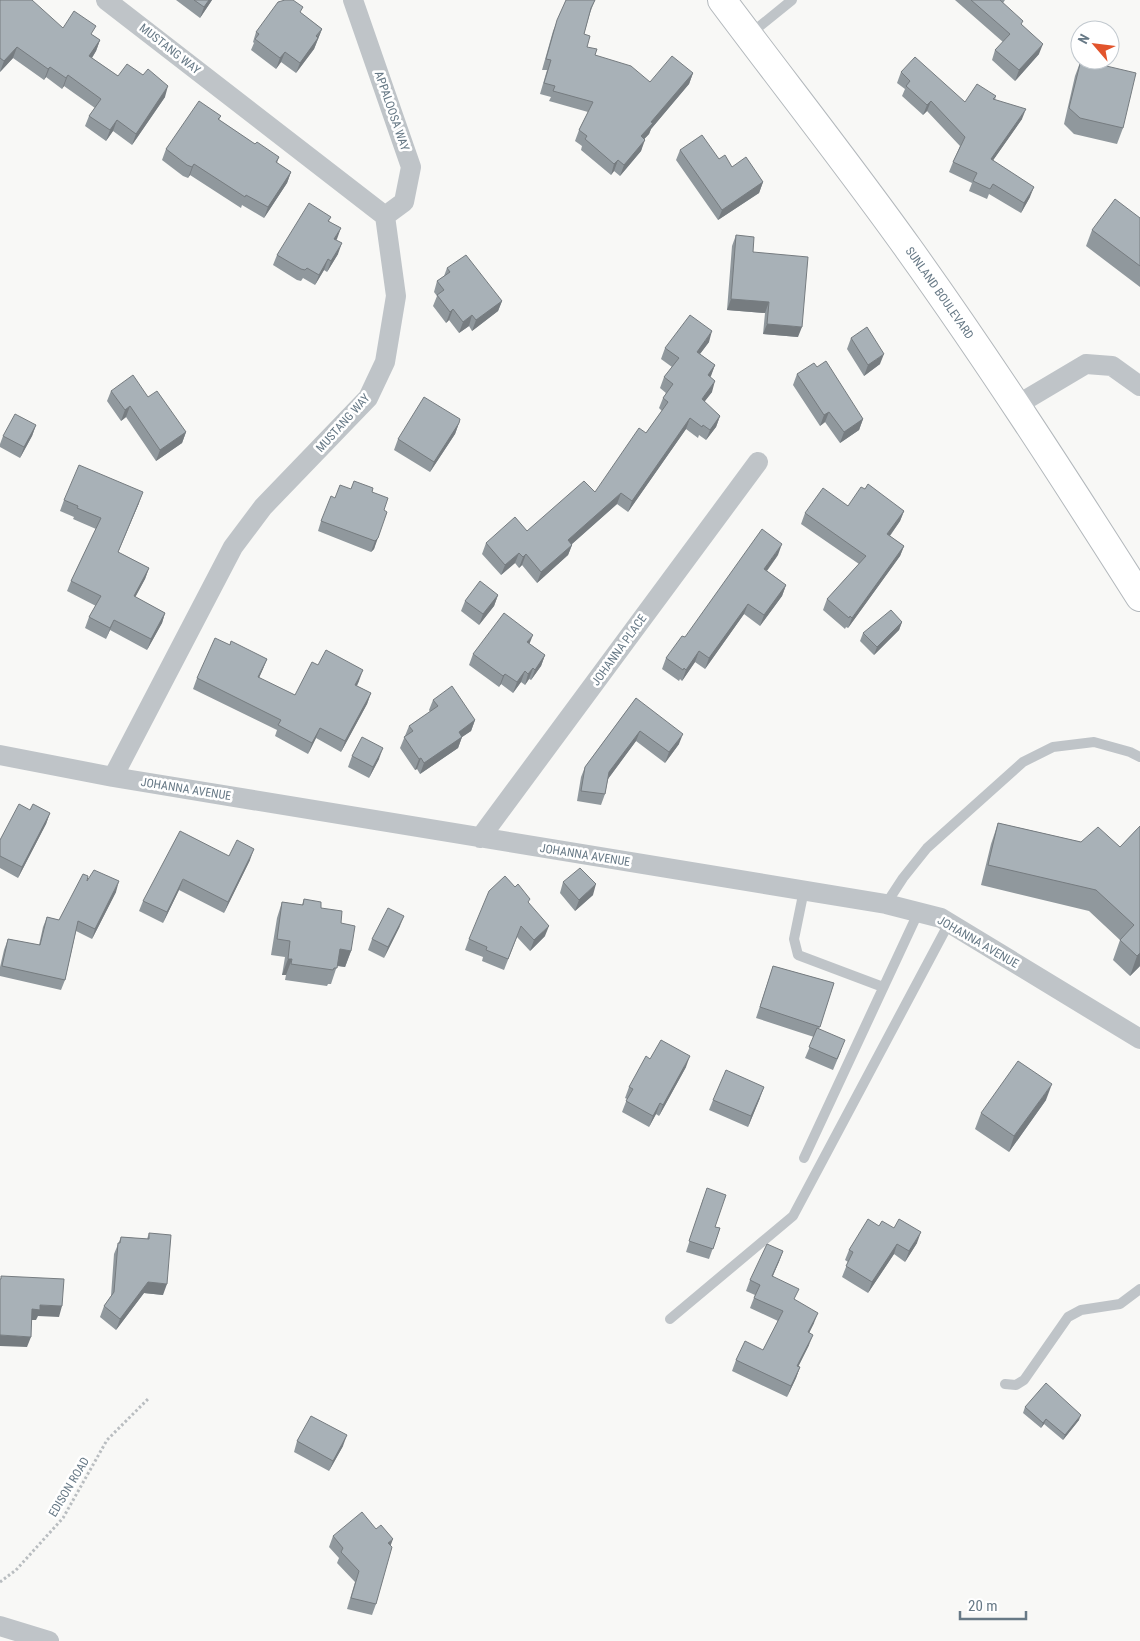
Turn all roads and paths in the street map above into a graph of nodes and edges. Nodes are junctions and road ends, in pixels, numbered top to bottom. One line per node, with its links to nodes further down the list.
1 (106, 0): 6 (street, MUSTANG WAY)
2 (352, 0): 6 (street, APPALOOSA WAY)
3 (722, 0): 5 (main road, SUNLAND BOULEVARD)
4 (792, 0): 5 (lane)
5 (749, 36): 8 (main road, SUNLAND BOULEVARD)
6 (385, 216): 13 (street, MUSTANG WAY)
7 (1140, 386): 8 (street)
8 (1018, 405): 10 (main road, SUNLAND BOULEVARD)
9 (758, 462): 14 (street, JOHANNA PLACE)
10 (1140, 597)
11 (0, 756): 13 (street, JOHANNA AVENUE)
12 (1140, 757): 16 (lane)
13 (113, 777): 14 (street, JOHANNA AVENUE)
14 (480, 838): 15 (street, JOHANNA AVENUE)
15 (804, 890): 16 (street, JOHANNA AVENUE); 19 (lane)
16 (886, 904): 17 (street, JOHANNA AVENUE)
17 (918, 913): 18 (street, JOHANNA AVENUE); 19 (lane)
18 (949, 923): 20 (street, JOHANNA AVENUE); 23 (lane)
19 (884, 987): 21 (lane)
20 (1140, 1038)
21 (804, 1158)
22 (1140, 1290): 24 (lane)
23 (670, 1319)
24 (1005, 1384)
25 (149, 1398): 26 (path, EDISON ROAD)
26 (0, 1582)
27 (0, 1626): 28 (street)
28 (49, 1641)

